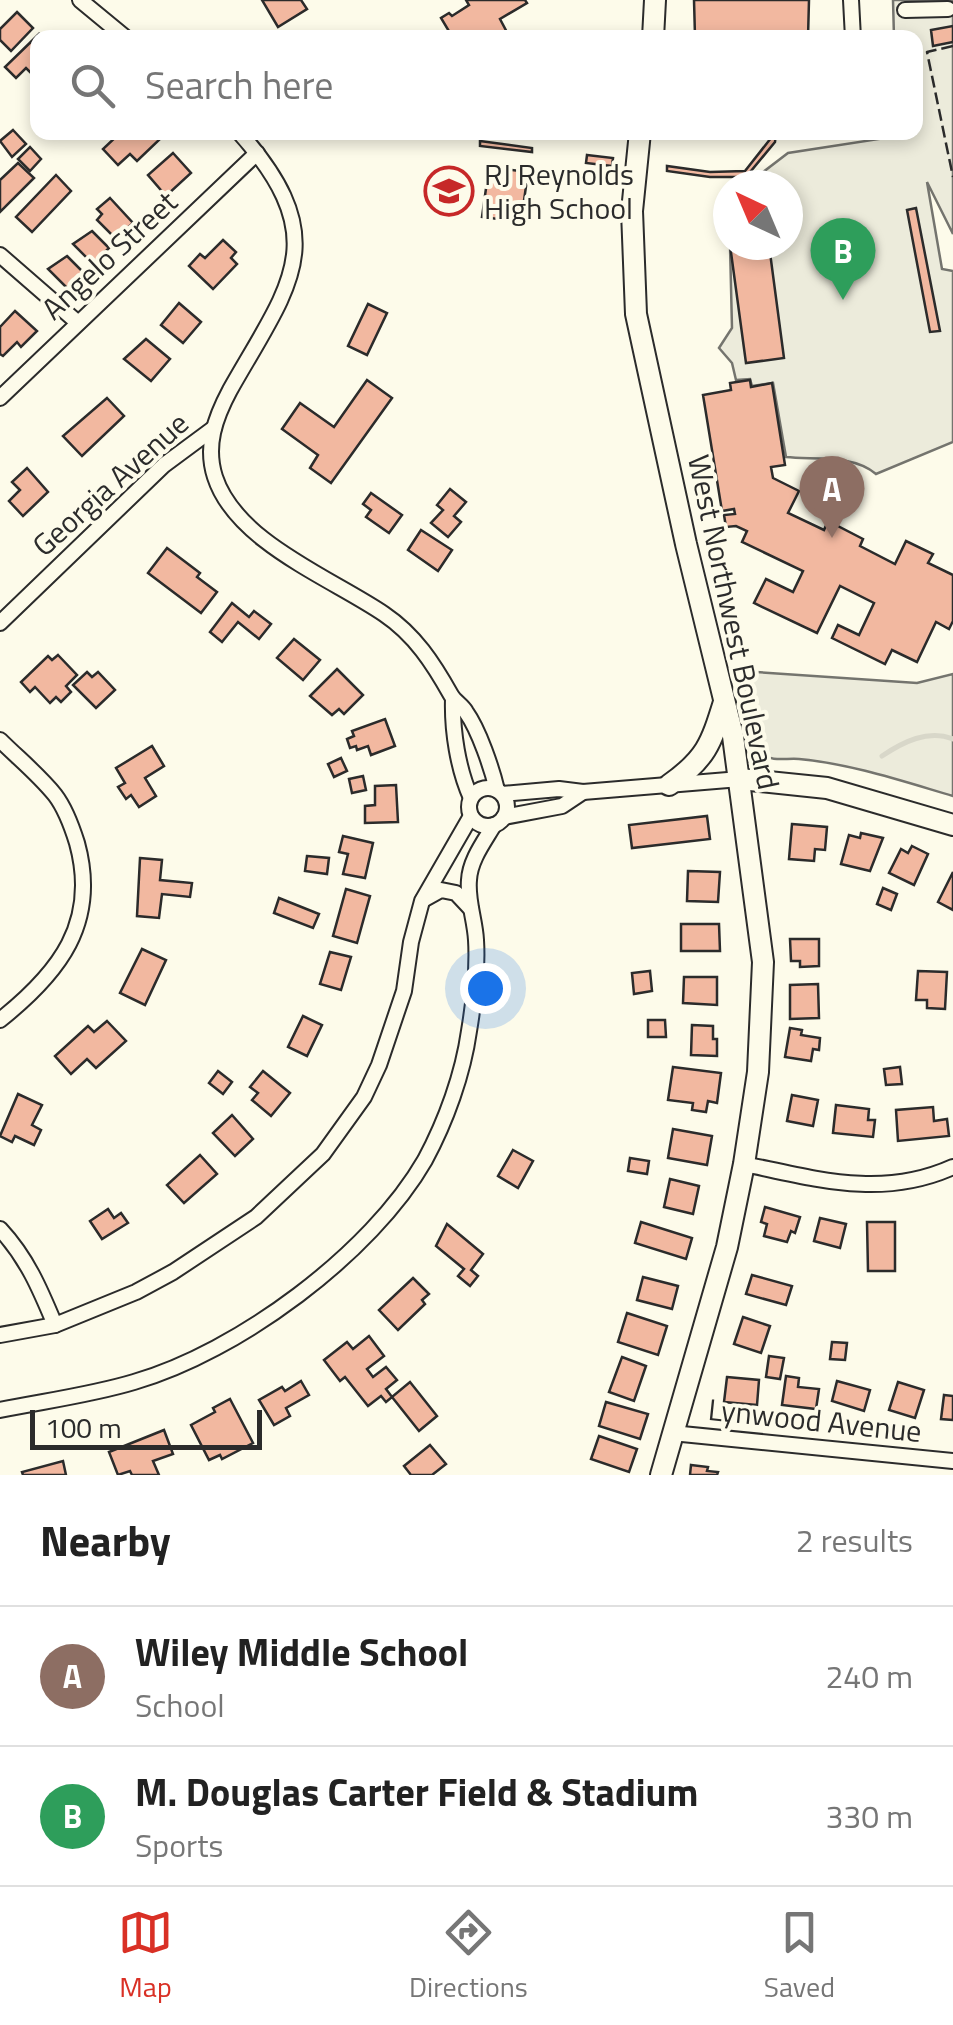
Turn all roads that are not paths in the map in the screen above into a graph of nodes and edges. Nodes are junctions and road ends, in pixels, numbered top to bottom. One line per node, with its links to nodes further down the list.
1 (80, 0): 6 (street)
2 (655, 0): 7 (main road)
3 (850, 0): 8 (street)
4 (948, 9): 5 (street)
5 (904, 10)
6 (116, 30)
7 (653, 30)
8 (852, 30)
9 (245, 140): 11 (street)
10 (639, 140): 18 (main road, West Northwest Boulevard)
11 (257, 153): 13 (street, Angelo Street); 15 (street)
12 (0, 255): 13 (street)
13 (77, 322): 14 (street, Angelo Street)
14 (0, 398)
15 (214, 428): 16 (street, Georgia Avenue); 17 (street)
16 (0, 623)
17 (453, 699): 22 (street); 24 (street)
18 (724, 700): 20 (main road, West Northwest Boulevard); 21 (main road)
19 (0, 740): 30 (street)
20 (740, 778): 21 (street); 27 (main road); 31 (main road, West Northwest Boulevard)
21 (669, 785): 23 (street)
22 (499, 792): 23 (street); 24 (street); 26 (street)
23 (583, 792): 26 (street)
24 (471, 798): 25 (street)
25 (471, 816): 26 (street); 28 (street)
26 (499, 821): 29 (street)
27 (953, 825)
28 (422, 901): 29 (street); 34 (street)
29 (472, 910): 36 (street)
30 (0, 1020)
31 (744, 1164): 32 (street); 37 (main road, West Northwest Boulevard)
32 (953, 1167)
33 (0, 1229): 34 (street)
34 (55, 1326): 35 (street)
35 (0, 1335)
36 (0, 1410)
37 (672, 1432): 38 (street, Lynwood Avenue); 39 (main road, West Northwest Boulevard)
38 (953, 1462)
39 (661, 1475)

